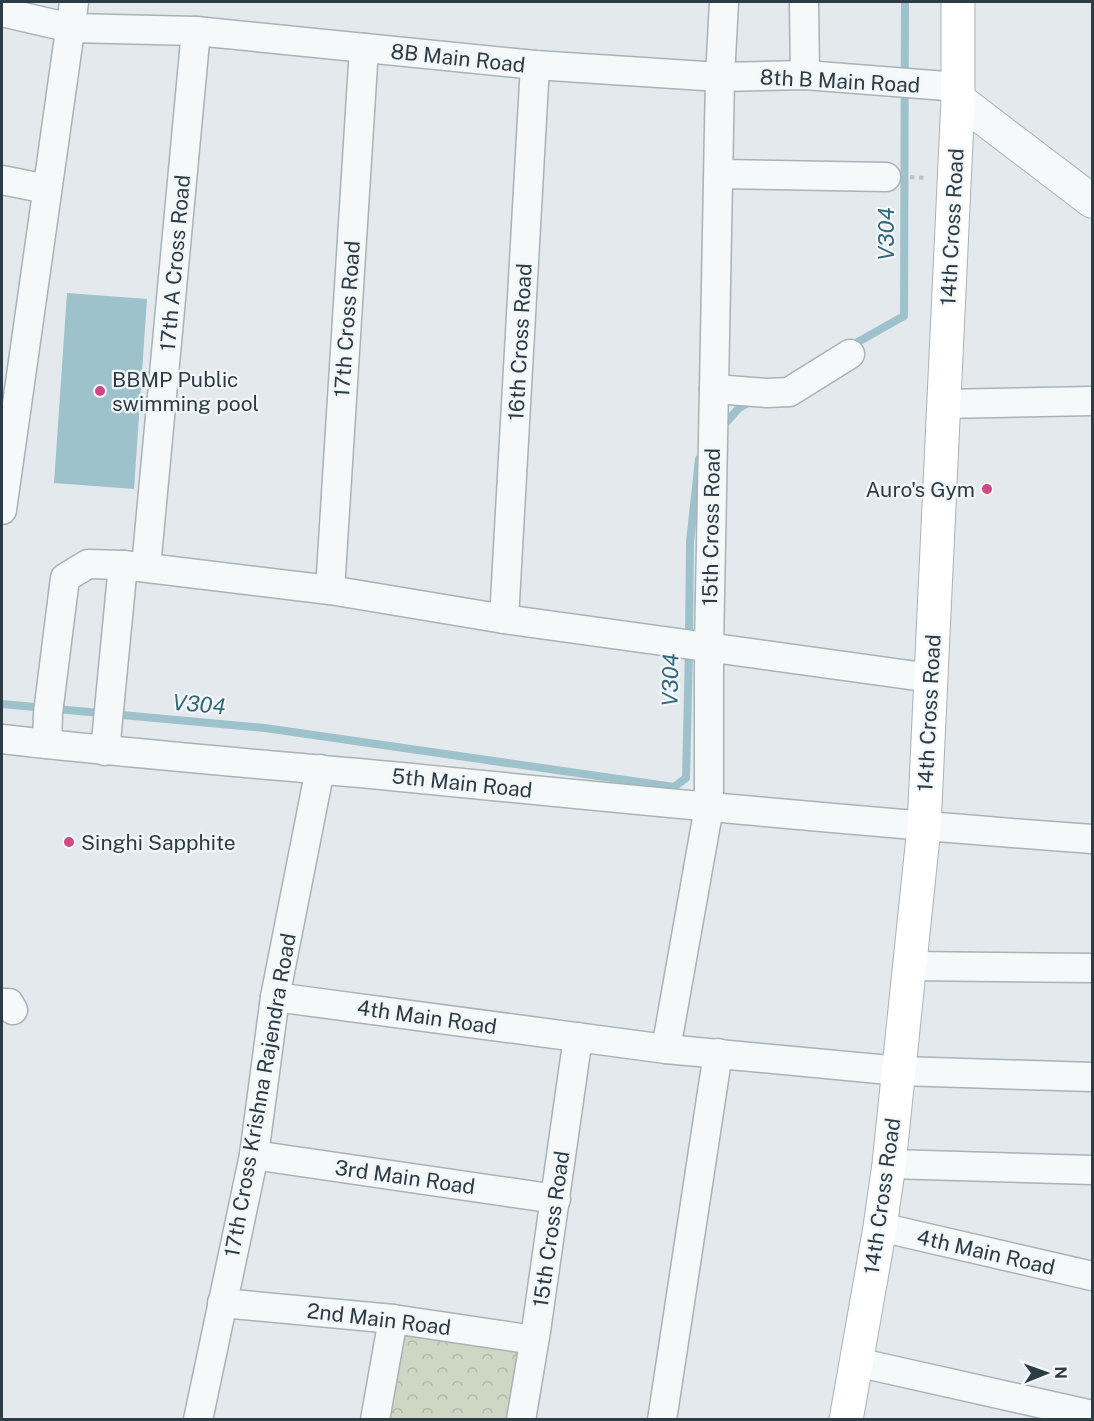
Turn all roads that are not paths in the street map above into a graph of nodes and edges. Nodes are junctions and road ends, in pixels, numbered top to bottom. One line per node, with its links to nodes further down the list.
1 (724, 2): 10 (street, 15th Cross Road)
2 (804, 2): 9 (street)
3 (958, 2): 11 (main road, 14th Cross Road)
4 (2, 12): 5 (street)
5 (72, 15): 6 (street); 15 (street)
6 (196, 31): 7 (street, 8B Main Road); 23 (street, 17th A Cross Road)
7 (364, 48): 8 (street, 8B Main Road); 24 (street, 17th Cross Road)
8 (535, 65): 10 (street, 8B Main Road); 25 (street, 16th Cross Road)
9 (805, 75): 10 (street, 8th B Main Road); 11 (street, 8th B Main Road)
10 (720, 77): 12 (street, 15th Cross Road)
11 (958, 93): 16 (street); 21 (main road, 14th Cross Road)
12 (719, 174): 13 (street); 19 (street, 15th Cross Road)
13 (886, 177)
14 (2, 180): 15 (street)
15 (47, 189): 18 (street)
16 (1092, 201)
17 (850, 354): 19 (street)
18 (12, 356): 22 (street)
19 (714, 389): 26 (street, 15th Cross Road)
20 (1092, 401): 21 (street)
21 (944, 404): 27 (main road, 14th Cross Road)
22 (2, 510)
23 (135, 566): 24 (street); 29 (street); 30 (street, 17th A Cross Road)
24 (330, 590): 25 (street)
25 (504, 619): 26 (street)
26 (709, 647): 27 (street); 32 (street, 15th Cross Road)
27 (931, 678): 33 (main road, 14th Cross Road)
28 (2, 739): 29 (street, 5th Main Road)
29 (47, 744): 30 (street, 5th Main Road)
30 (105, 751): 31 (street, 5th Main Road)
31 (320, 769): 32 (street, 5th Main Road); 37 (street, 17th Cross Krishna Rajendra Road)
32 (709, 807): 33 (street, 5th Main Road); 39 (street, 15th Cross Road)
33 (924, 827): 34 (street, 5th Main Road); 35 (main road, 14th Cross Road)
34 (1092, 839)
35 (910, 966): 36 (street); 41 (main road, 14th Cross Road)
36 (1092, 968)
37 (275, 997): 38 (street, 4th Main Road); 43 (street, 17th Cross Krishna Rajendra Road)
38 (578, 1037): 39 (street, 4th Main Road); 46 (street, 15th Cross Road)
39 (666, 1050): 40 (street, 4th Main Road)
40 (718, 1053): 41 (street, 4th Main Road); 57 (street)
41 (900, 1071): 42 (street, 4th Main Road); 44 (main road, 14th Cross Road)
42 (1092, 1077)
43 (254, 1155): 46 (street, 3rd Main Road); 49 (street, 17th Cross Krishna Rajendra Road)
44 (889, 1164): 45 (street); 47 (main road, 14th Cross Road)
45 (1092, 1170)
46 (556, 1199): 51 (street, 15th Cross Road)
47 (880, 1227): 48 (street, 4th Main Road); 52 (main road, 14th Cross Road)
48 (1092, 1276)
49 (222, 1303): 50 (street, 2nd Main Road); 54 (street, 17th Cross Krishna Rajendra Road)
50 (393, 1319): 51 (street, 2nd Main Road); 55 (street)
51 (534, 1340): 56 (street, 15th Cross Road)
52 (855, 1362): 53 (street); 58 (main road, 14th Cross Road)
53 (1092, 1415)
54 (198, 1419)
55 (375, 1419)
56 (521, 1419)
57 (662, 1419)
58 (846, 1419)

